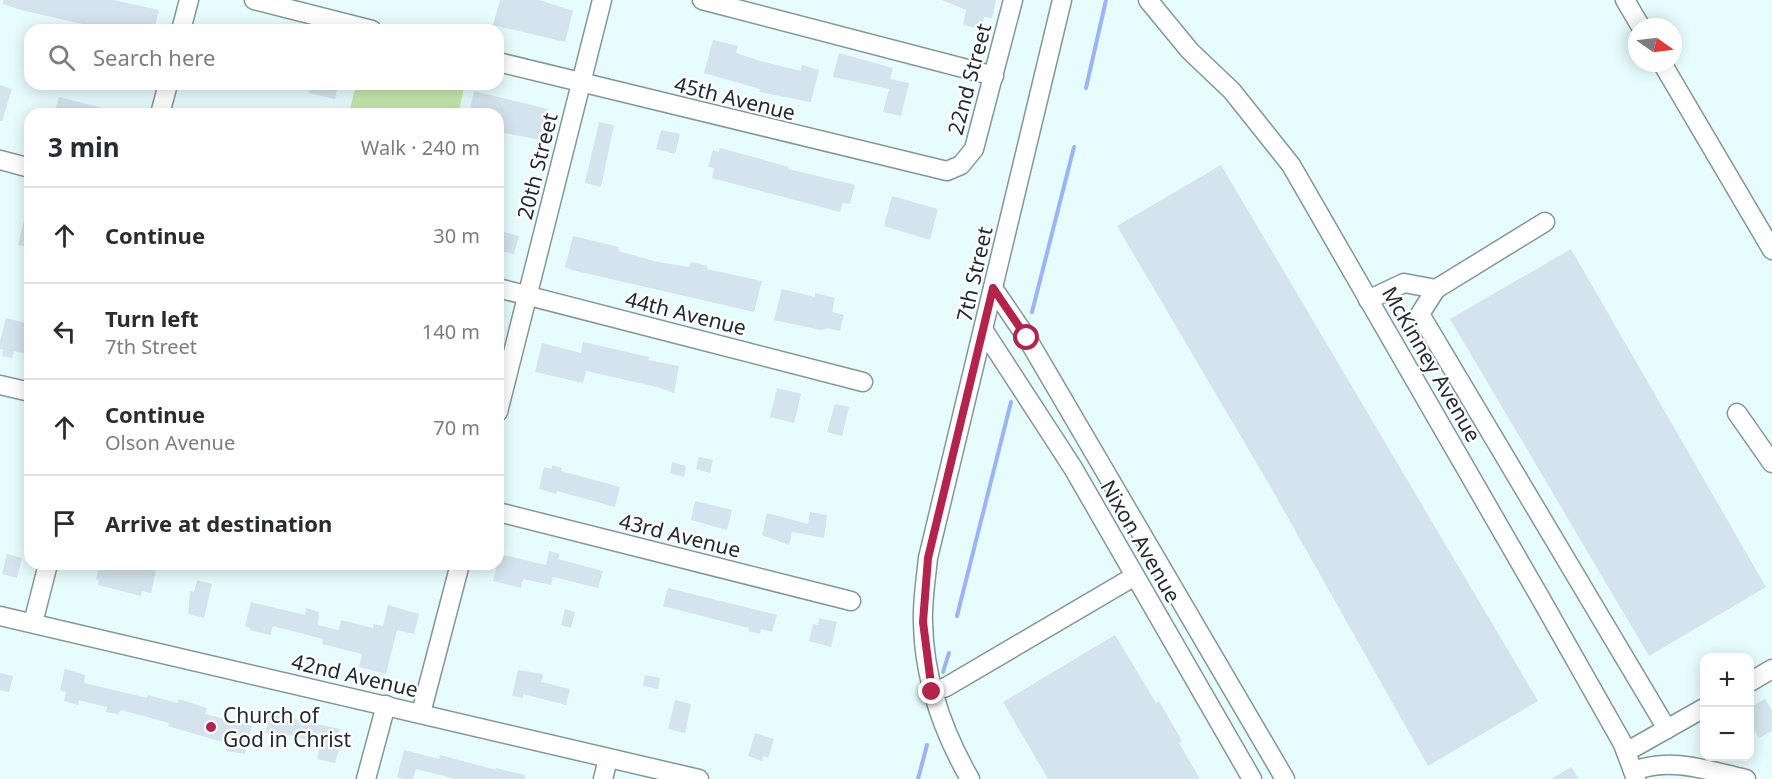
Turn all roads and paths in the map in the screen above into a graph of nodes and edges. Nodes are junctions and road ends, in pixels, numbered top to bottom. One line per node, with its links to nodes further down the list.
1 (189, 0): 10 (street)
2 (254, 0): 11 (street)
3 (602, 0): 15 (street, 20th Street)
4 (702, 0): 14 (street)
5 (1013, 0): 14 (street, 22nd Street)
6 (1062, 0): 23 (street, 7th Street)
7 (1148, 0): 27 (street, McKinney Avenue)
8 (1625, 0): 9 (street)
9 (1636, 18)
10 (183, 24)
11 (348, 24)
12 (504, 64): 15 (street, 45th Avenue)
13 (1667, 72): 22 (street)
14 (994, 76): 19 (street, 22nd Street)
15 (580, 83): 19 (street, 45th Avenue); 26 (street, 20th Street)
16 (166, 90): 17 (street)
17 (162, 108)
18 (0, 160): 20 (street)
19 (962, 165)
20 (24, 166)
21 (1545, 222): 25 (street)
22 (1772, 250)
23 (993, 288): 28 (street, 7th Street); 58 (street)
24 (504, 289): 26 (street, 44th Avenue)
25 (1436, 289): 27 (street); 48 (street)
26 (527, 295): 29 (street, 44th Avenue); 31 (street, 20th Street)
27 (1368, 300): 49 (street, McKinney Avenue)
28 (984, 331): 38 (street, Nixon Avenue); 44 (street, 7th Street)
29 (863, 382)
30 (0, 385): 32 (street)
31 (504, 388)
32 (24, 391)
33 (1737, 413): 34 (street)
34 (1772, 463)
35 (504, 514): 39 (street, 43rd Avenue)
36 (46, 570): 41 (street)
37 (458, 570): 47 (street)
38 (1135, 576): 44 (street); 57 (street, Nixon Avenue)
39 (851, 601)
40 (0, 616): 41 (street, 42nd Avenue)
41 (33, 623): 45 (street, 42nd Avenue)
42 (1772, 669): 43 (street)
43 (1754, 679)
44 (932, 692): 56 (street, 7th Street)
45 (386, 705): 47 (street, 42nd Avenue); 53 (street)
46 (1700, 710): 48 (street)
47 (421, 713): 50 (street, 42nd Avenue)
48 (1667, 729): 49 (street)
49 (1626, 752): 52 (street, McKinney Avenue)
50 (608, 759): 54 (street); 55 (street, 42nd Avenue)
51 (1707, 774): 52 (street); 59 (street)
52 (1634, 775)
53 (366, 779)
54 (603, 779)
55 (699, 779)
56 (970, 779)
57 (1252, 779)
58 (1285, 779)
59 (1746, 779)

